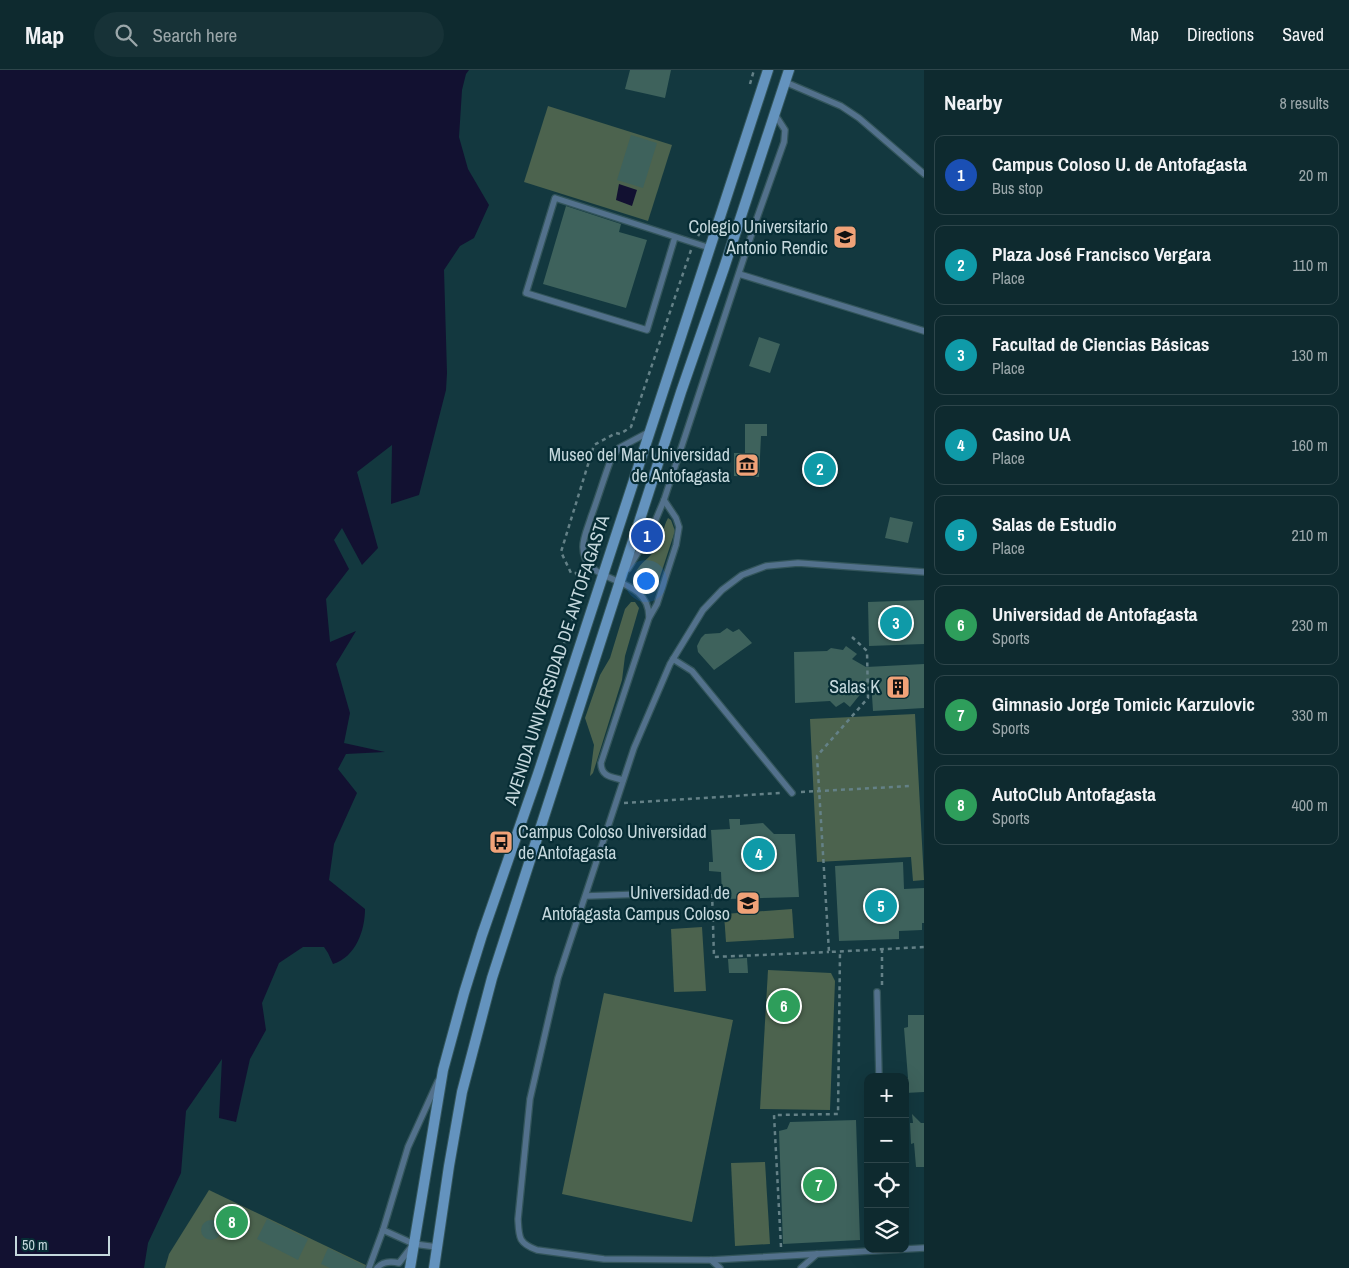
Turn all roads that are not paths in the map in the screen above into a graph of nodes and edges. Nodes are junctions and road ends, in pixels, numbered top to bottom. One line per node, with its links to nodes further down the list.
1 (768, 70): 7 (main road, AVENIDA UNIVERSIDAD DE ANTOFAGASTA)
2 (789, 70): 3 (main road, AVENIDA UNIVERSIDAD DE ANTOFAGASTA)
3 (785, 82): 4 (main road, AVENIDA UNIVERSIDAD DE ANTOFAGASTA); 5 (lane)
4 (774, 113): 8 (lane); 14 (main road, AVENIDA UNIVERSIDAD DE ANTOFAGASTA)
5 (924, 174)
6 (674, 237): 6 (lane); 7 (lane)
7 (710, 248): 10 (main road, AVENIDA UNIVERSIDAD DE ANTOFAGASTA)
8 (739, 274): 9 (lane); 11 (lane)
9 (924, 331)
10 (650, 432): 13 (main road, AVENIDA UNIVERSIDAD DE ANTOFAGASTA); 13 (lane)
11 (664, 500): 14 (lane); 15 (lane)
12 (924, 572): 16 (lane)
13 (603, 575): 14 (lane); 22 (main road, AVENIDA UNIVERSIDAD DE ANTOFAGASTA)
14 (620, 581): 15 (lane); 26 (main road, AVENIDA UNIVERSIDAD DE ANTOFAGASTA)
15 (649, 618): 17 (lane)
16 (673, 660): 17 (lane); 18 (lane)
17 (623, 780): 20 (lane)
18 (792, 793)
19 (700, 892): 20 (lane)
20 (586, 896): 31 (lane)
21 (878, 992): 23 (lane)
22 (443, 1070): 24 (lane); 25 (main road, AVENIDA UNIVERSIDAD DE ANTOFAGASTA)
23 (879, 1073)
24 (384, 1230): 25 (lane); 32 (lane)
25 (414, 1244): 26 (lane); 33 (lane); 34 (main road, AVENIDA UNIVERSIDAD DE ANTOFAGASTA)
26 (437, 1247): 35 (main road, AVENIDA UNIVERSIDAD DE ANTOFAGASTA)
27 (924, 1248): 28 (lane)
28 (909, 1249)
29 (864, 1251): 30 (lane)
30 (817, 1254): 31 (lane); 37 (lane)
31 (711, 1260): 36 (lane)
32 (369, 1268)
33 (378, 1268)
34 (410, 1268)
35 (434, 1268)
36 (720, 1268)
37 (801, 1268)

